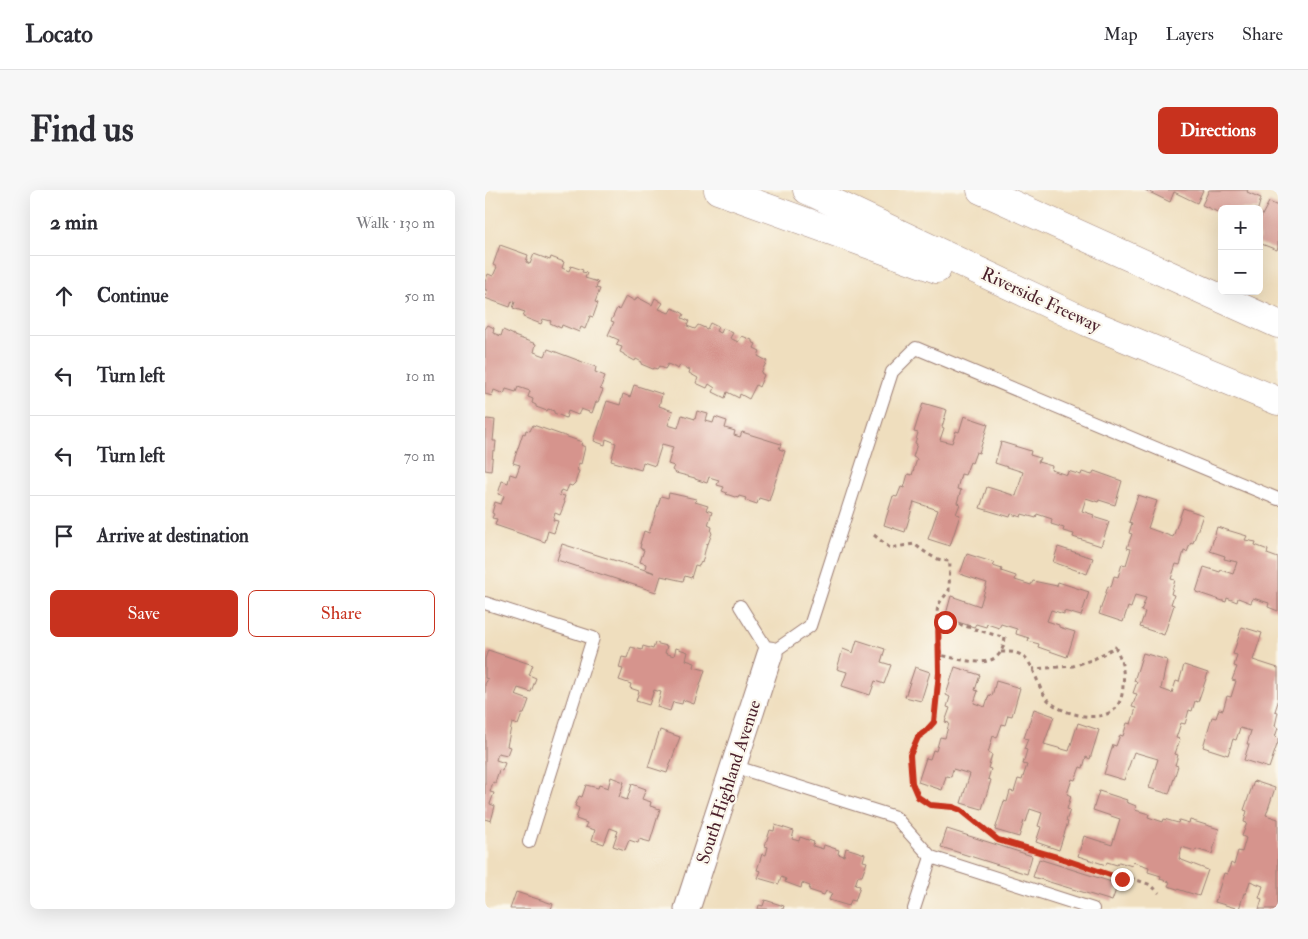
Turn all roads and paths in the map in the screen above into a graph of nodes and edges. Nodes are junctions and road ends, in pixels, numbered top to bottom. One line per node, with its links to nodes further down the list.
1 (718, 190): 4 (highway)
2 (807, 190): 4 (highway, Riverside Freeway)
3 (981, 190): 5 (highway)
4 (1087, 322): 6 (highway, Riverside Freeway)
5 (1278, 324)
6 (1278, 401)
7 (1278, 499): 13 (lane)
8 (874, 535): 11 (path)
9 (485, 603): 17 (lane)
10 (740, 606): 13 (lane)
11 (938, 618): 12 (path); 14 (path)
12 (1001, 652): 14 (path); 15 (path)
13 (770, 654): 16 (street, South Highland Avenue)
14 (940, 655): 19 (path)
15 (1033, 669): 15 (path)
16 (733, 766): 18 (lane); 20 (street, South Highland Avenue)
17 (529, 842)
18 (931, 857): 21 (lane); 22 (lane)
19 (1159, 893)
20 (687, 909)
21 (914, 909)
22 (1093, 909)

